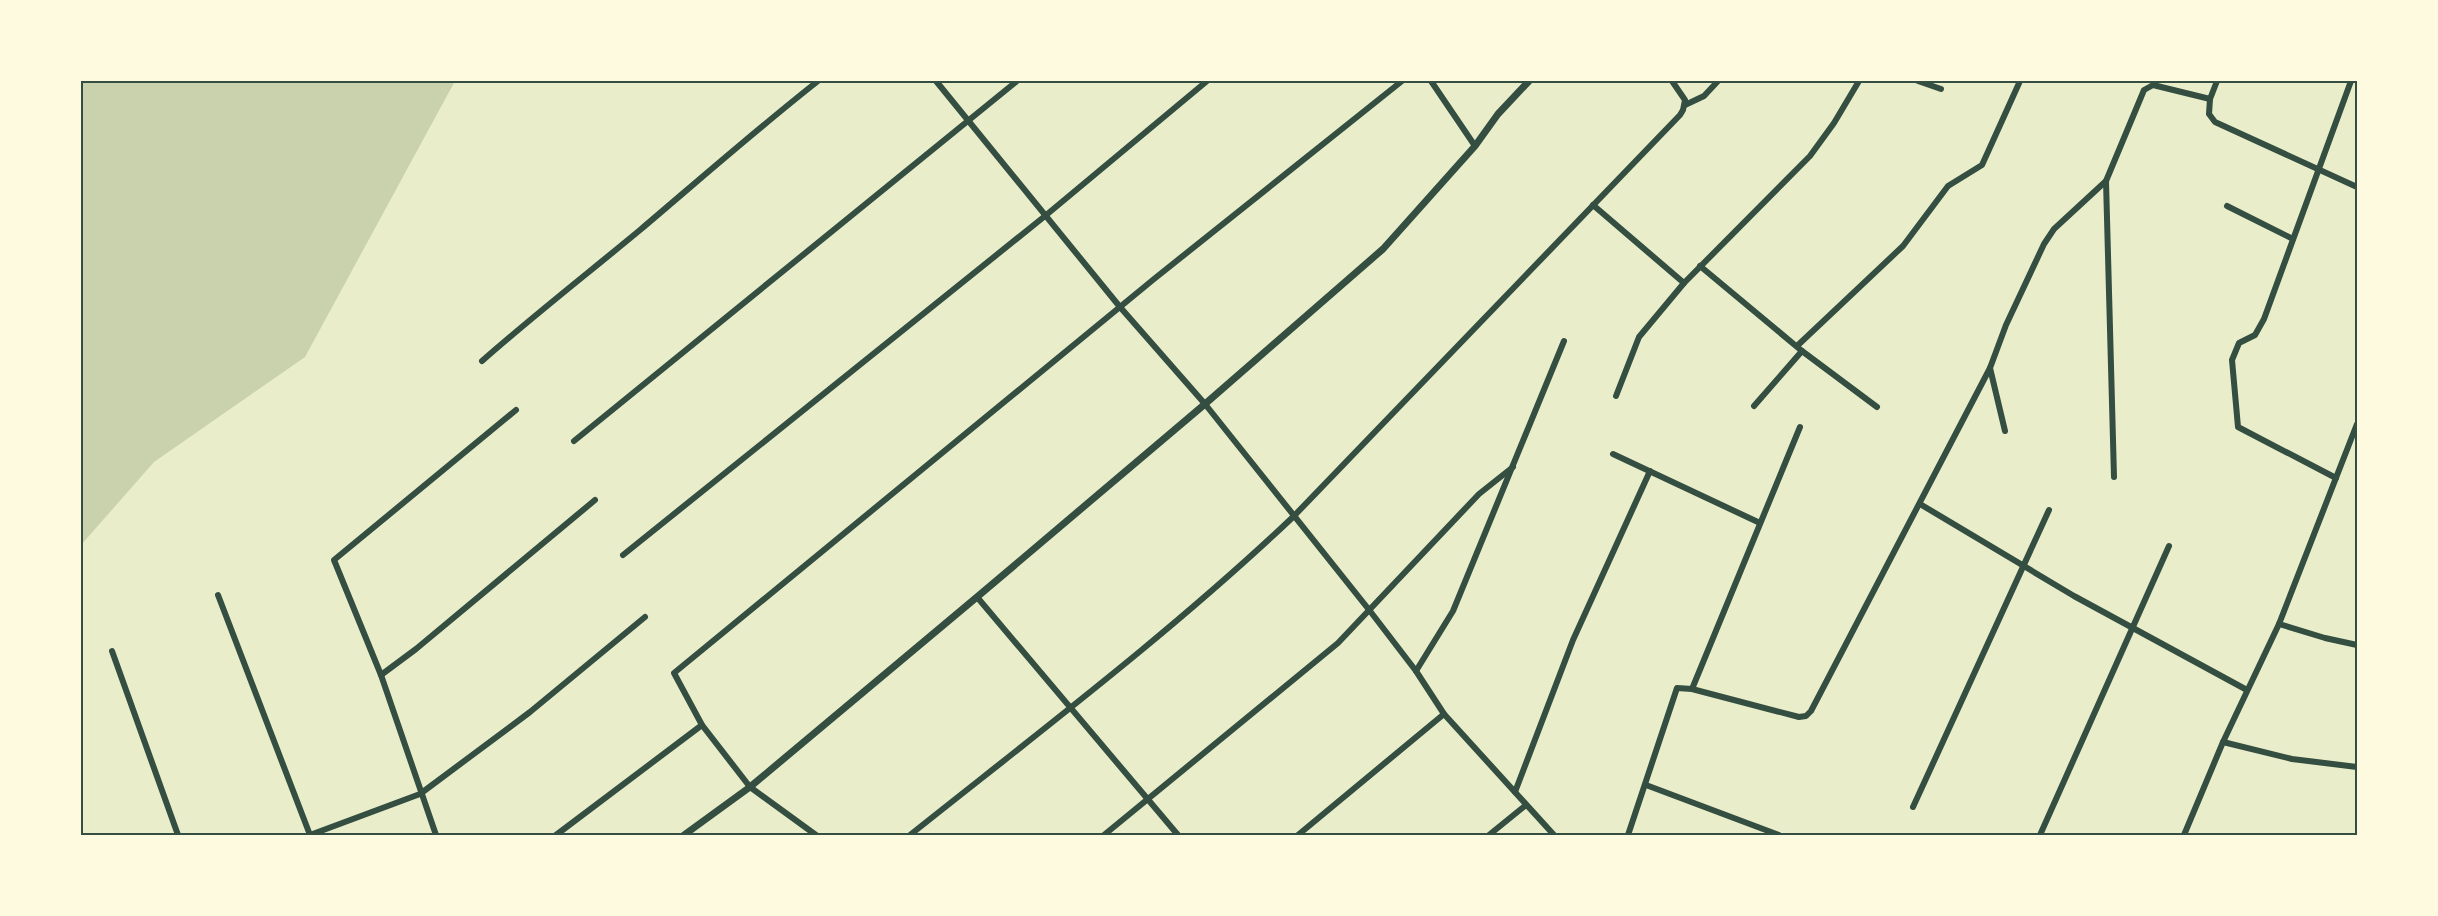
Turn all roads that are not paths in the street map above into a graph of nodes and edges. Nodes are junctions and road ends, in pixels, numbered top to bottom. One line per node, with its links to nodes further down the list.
1 (818, 81): 32 (street)
2 (936, 81): 18 (street)
3 (1017, 81): 18 (street)
4 (1207, 81): 25 (street)
5 (1402, 81): 29 (street)
6 (1431, 81): 19 (street)
7 (1529, 81): 19 (street)
8 (1672, 81): 17 (street)
9 (1718, 81): 17 (street)
10 (1859, 81): 27 (street)
11 (1918, 81): 15 (street)
12 (2020, 81): 31 (street)
13 (2217, 81): 16 (street)
14 (2351, 81): 20 (street)
15 (1941, 89)
16 (2210, 99): 20 (street); 21 (street)
17 (1685, 105): 23 (street)
18 (969, 120): 25 (street); 42 (street)
19 (1475, 146): 35 (street)
20 (2319, 170): 22 (street); 26 (street)
21 (2106, 181): 33 (street); 46 (street)
22 (2357, 187)
23 (1593, 205): 28 (street); 51 (street)
24 (2227, 206): 26 (street)
25 (1045, 216): 29 (street); 54 (street)
26 (2293, 239): 47 (street)
27 (1700, 266): 28 (street); 31 (street)
28 (1684, 283): 34 (street)
29 (1120, 307): 35 (street); 70 (street)
30 (1564, 341): 44 (street)
31 (1800, 349): 36 (street); 37 (street)
32 (482, 361)
33 (1990, 368): 41 (street); 49 (street)
34 (1616, 396)
35 (1205, 404): 51 (street); 57 (street)
36 (1754, 406)
37 (1877, 408)
38 (516, 410): 65 (street)
39 (2357, 424): 47 (street)
40 (1800, 427): 52 (street)
41 (2005, 431)
42 (574, 441)
43 (1613, 454): 45 (street)
44 (1513, 467): 58 (street); 64 (street)
45 (1650, 471): 52 (street); 75 (street)
46 (2114, 477)
47 (2336, 478): 60 (street)
48 (595, 500): 65 (street)
49 (1920, 504): 55 (street); 66 (street)
50 (2049, 510): 55 (street)
51 (1293, 517): 58 (street); 68 (street)
52 (1760, 523): 66 (street)
53 (2169, 546): 61 (street)
54 (623, 555)
55 (2023, 566): 61 (street); 79 (street)
56 (218, 595): 81 (street)
57 (977, 597): 68 (street); 74 (street)
58 (1370, 611): 64 (street); 77 (street)
59 (645, 617): 76 (street)
60 (2279, 624): 62 (street); 67 (street)
61 (2132, 629): 67 (street); 94 (street)
62 (2357, 645)
63 (112, 651): 80 (street)
64 (1416, 671): 69 (street)
65 (381, 675): 76 (street)
66 (1692, 689): 73 (street)
67 (2247, 690): 71 (street)
68 (1071, 707): 77 (street); 86 (street)
69 (1444, 714): 75 (street); 89 (street)
70 (702, 725): 74 (street); 83 (street)
71 (2223, 742): 72 (street); 95 (street)
72 (2357, 767)
73 (1646, 785): 92 (street); 93 (street)
74 (750, 786): 84 (street); 85 (street)
75 (1515, 792): 78 (street)
76 (420, 794): 81 (street); 82 (street)
77 (1149, 799): 87 (street); 88 (street)
78 (1526, 805): 90 (street); 91 (street)
79 (1913, 807)
80 (178, 835)
81 (310, 835)
82 (435, 835)
83 (556, 835)
84 (684, 835)
85 (816, 835)
86 (910, 835)
87 (1104, 835)
88 (1178, 835)
89 (1298, 835)
90 (1489, 835)
91 (1554, 835)
92 (1628, 835)
93 (1779, 835)
94 (2040, 835)
95 (2184, 835)

